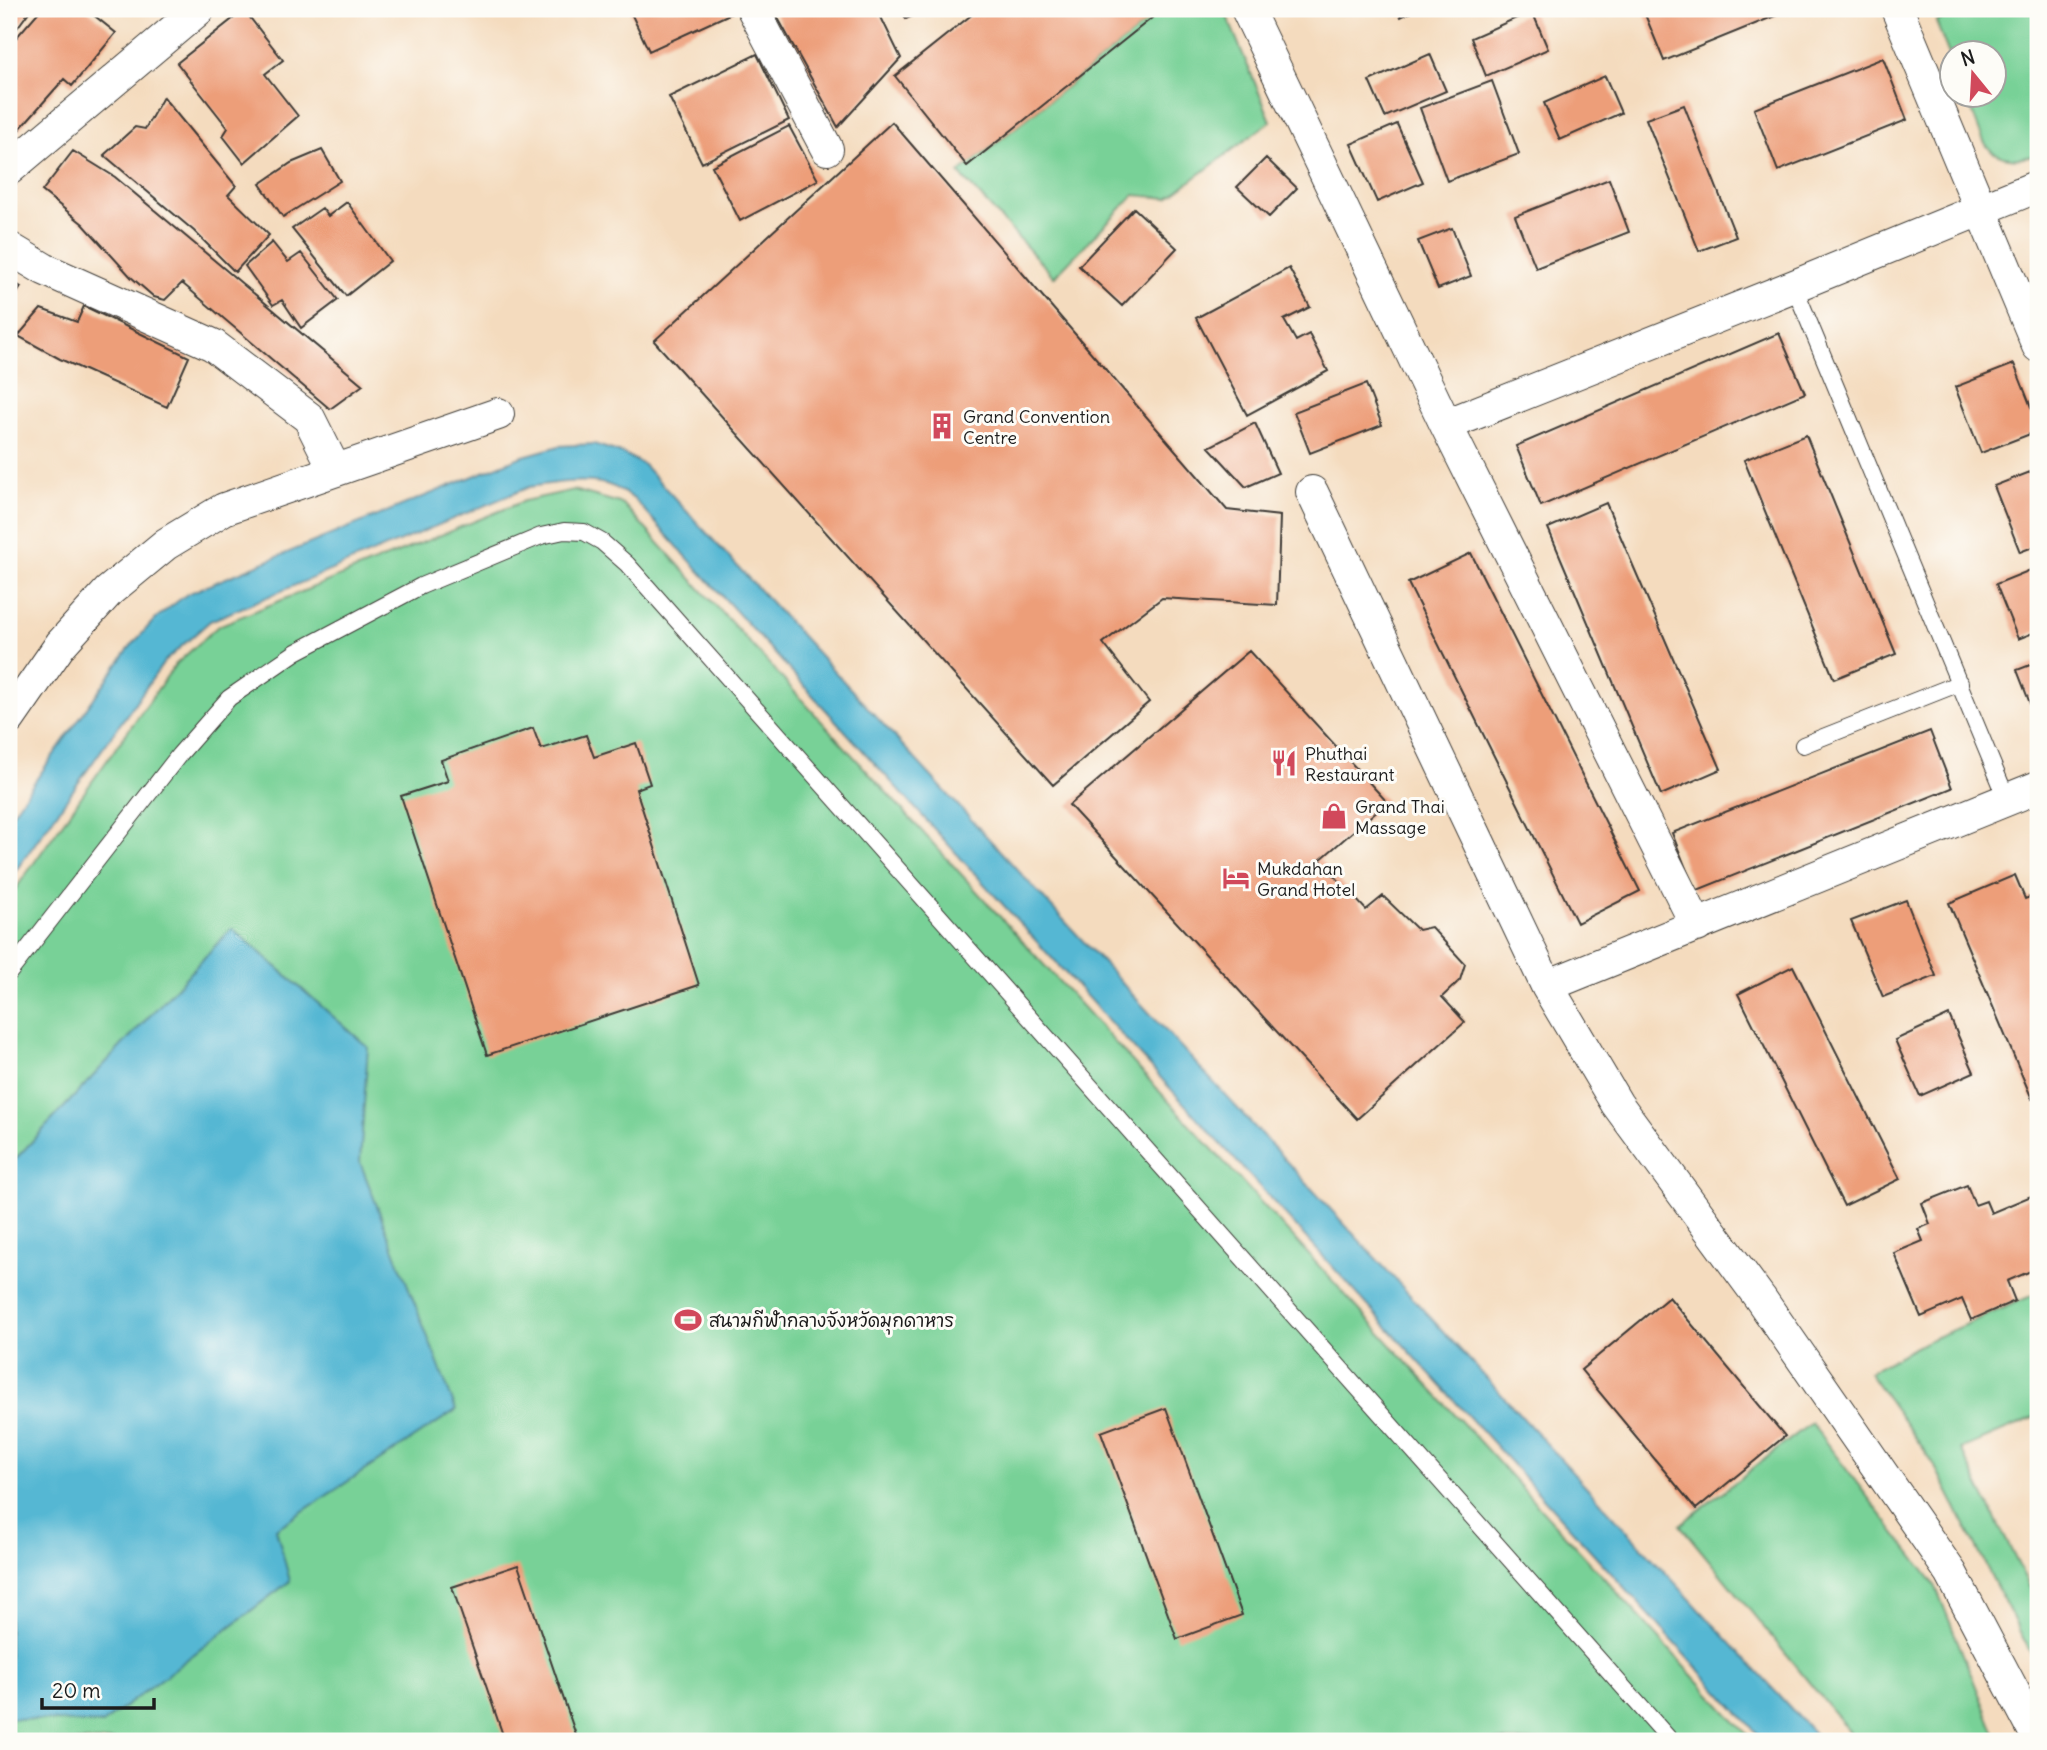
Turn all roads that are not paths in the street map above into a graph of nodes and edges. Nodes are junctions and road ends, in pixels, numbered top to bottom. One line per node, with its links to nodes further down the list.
1 (199, 9): 6 (street)
2 (753, 9): 5 (street)
3 (1247, 9): 13 (street)
4 (1897, 9): 8 (street)
5 (827, 149)
6 (9, 169)
7 (2038, 186): 8 (street)
8 (1981, 208): 10 (street); 11 (street)
9 (9, 247): 14 (street)
10 (1794, 286): 13 (street); 16 (lane)
11 (2038, 346)
12 (498, 414): 14 (street)
13 (1446, 425): 21 (street)
14 (335, 470): 17 (street)
15 (1312, 492): 23 (street)
16 (1960, 683): 18 (lane); 20 (lane)
17 (9, 719)
18 (1803, 745)
19 (2038, 787): 20 (street)
20 (2007, 799): 21 (street)
21 (1697, 926): 23 (street)
22 (9, 973): 25 (lane)
23 (1547, 986): 24 (street)
24 (2038, 1738)
25 (1671, 1741)

